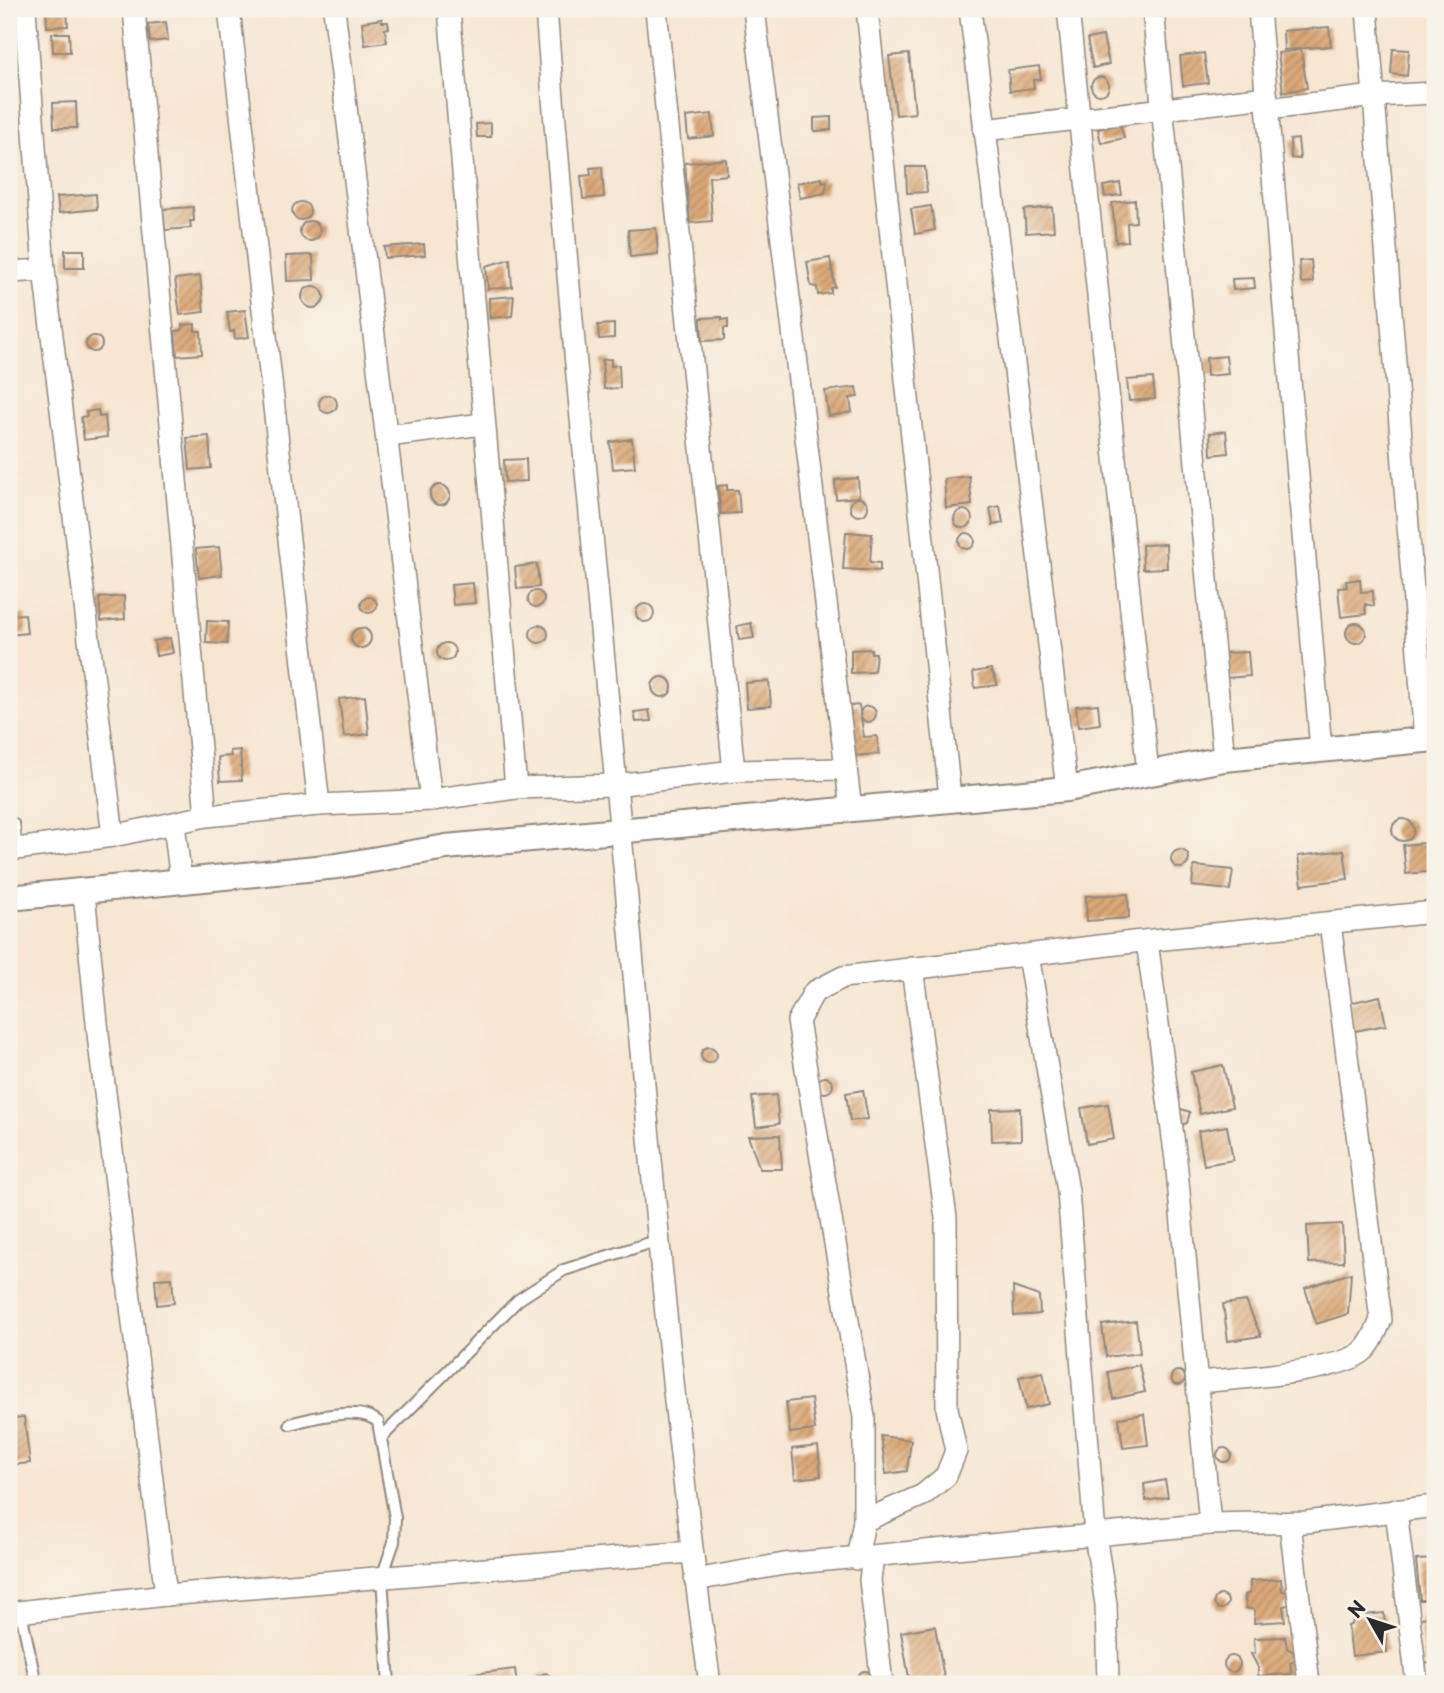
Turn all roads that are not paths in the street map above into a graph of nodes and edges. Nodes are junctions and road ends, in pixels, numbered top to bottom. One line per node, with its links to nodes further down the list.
1 (25, 9): 21 (street)
2 (134, 9): 38 (street)
3 (229, 9): 36 (street)
4 (334, 9): 24 (street)
5 (449, 9): 23 (street)
6 (546, 9): 31 (street)
7 (656, 9): 29 (street)
8 (754, 9): 28 (street)
9 (867, 9): 34 (street)
10 (970, 9): 20 (street)
11 (1068, 9): 19 (street)
12 (1153, 9): 18 (street)
13 (1259, 9): 17 (street)
14 (1367, 9): 16 (street)
15 (1435, 93): 16 (street)
16 (1374, 96): 17 (street); 25 (street)
17 (1267, 103): 18 (street); 26 (street)
18 (1162, 107): 19 (street); 27 (street)
19 (1080, 117): 20 (street); 30 (street)
20 (984, 130): 33 (street)
21 (44, 270): 22 (street); 42 (street)
22 (9, 272)
23 (483, 425): 24 (street); 32 (street)
24 (387, 436): 35 (street)
25 (1430, 739): 26 (street)
26 (1321, 750): 27 (street)
27 (1224, 759): 30 (street)
28 (844, 769): 29 (street); 37 (street)
29 (734, 771): 31 (street)
30 (1148, 773): 33 (street)
31 (614, 785): 32 (street); 41 (street)
32 (516, 788): 35 (street)
33 (1067, 789): 34 (street)
34 (950, 797): 37 (street)
35 (431, 800): 36 (street)
36 (319, 805): 38 (street)
37 (851, 808): 41 (street)
38 (206, 816): 39 (street)
39 (174, 824): 42 (street); 44 (street)
40 (9, 827): 43 (street)
41 (620, 832): 44 (street); 52 (street)
42 (113, 836): 43 (street)
43 (10, 850)
44 (181, 881): 45 (street)
45 (84, 893): 46 (street); 66 (street)
46 (9, 898)
47 (1435, 912): 48 (street)
48 (1330, 923): 49 (street); 53 (street)
49 (1147, 941): 50 (street); 53 (street)
50 (1028, 955): 51 (street); 61 (street)
51 (912, 968): 58 (street); 58 (street)
52 (659, 1240): 55 (lane); 62 (street)
53 (1198, 1382): 60 (street)
54 (289, 1424): 55 (lane)
55 (382, 1438): 64 (lane)
56 (1435, 1506): 57 (street)
57 (1396, 1510): 59 (street); 74 (street)
58 (864, 1521): 63 (street)
59 (1290, 1523): 60 (street); 73 (street)
60 (1210, 1524): 61 (street)
61 (1095, 1535): 63 (street); 72 (street)
62 (691, 1552): 64 (street); 65 (street)
63 (865, 1558): 65 (street); 71 (street)
64 (382, 1577): 66 (street); 69 (lane)
65 (695, 1580): 70 (street)
66 (166, 1595): 67 (street)
67 (15, 1613): 68 (lane)
68 (36, 1684)
69 (389, 1684)
70 (710, 1684)
71 (882, 1684)
72 (1108, 1684)
73 (1309, 1684)
74 (1417, 1684)

